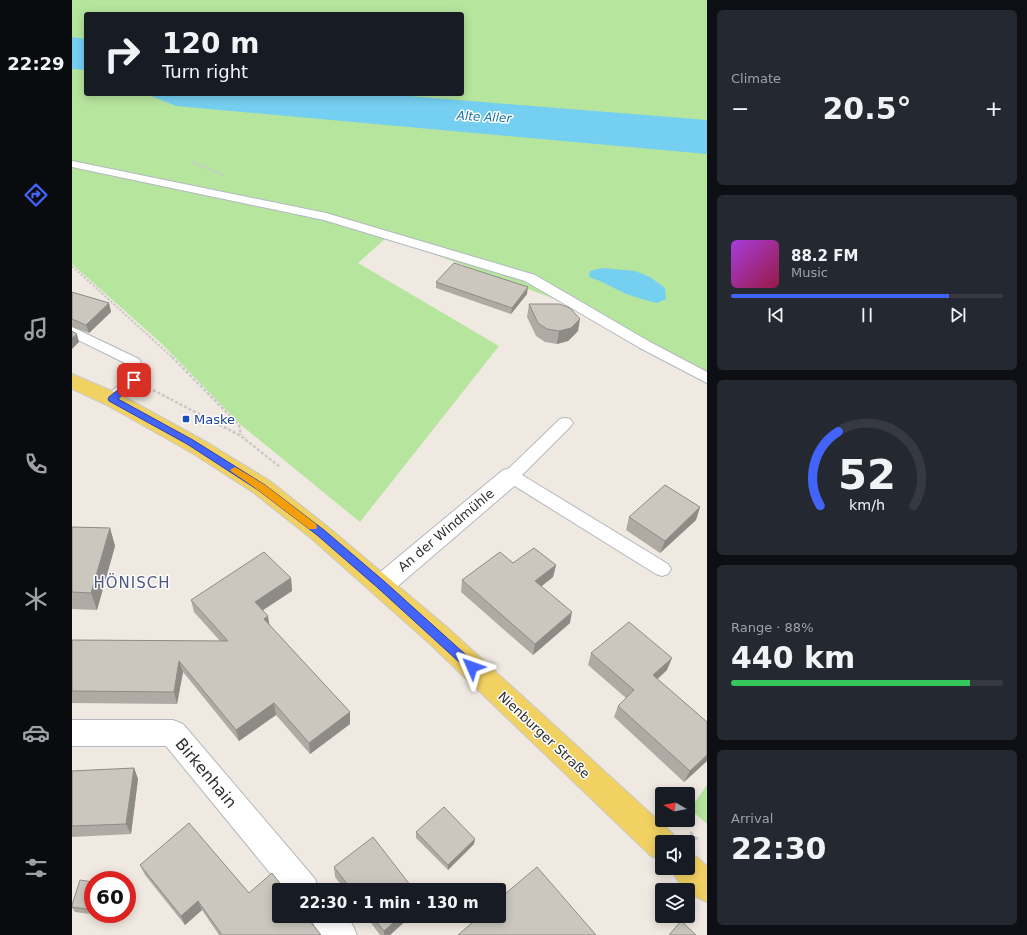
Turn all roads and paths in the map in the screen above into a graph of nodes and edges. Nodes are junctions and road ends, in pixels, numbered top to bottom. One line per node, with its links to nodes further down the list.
1 (72, 164): 4 (lane)
2 (72, 266): 5 (path)
3 (72, 331): 5 (lane)
4 (707, 378)
5 (134, 380): 7 (lane)
6 (72, 381): 7 (main road, Nienburger Straße)
7 (112, 399): 11 (main road, Nienburger Straße)
8 (565, 423): 9 (lane)
9 (511, 476): 10 (lane); 11 (street, An der Windmühle)
10 (662, 569)
11 (382, 585): 14 (main road, Nienburger Straße)
12 (72, 733): 17 (street, Birkenhain)
13 (685, 828): 15 (path)
14 (655, 838)
15 (701, 843)
16 (694, 875): 18 (main road)
17 (298, 883)
18 (707, 887)
19 (332, 923): 20 (street)
20 (341, 935)

